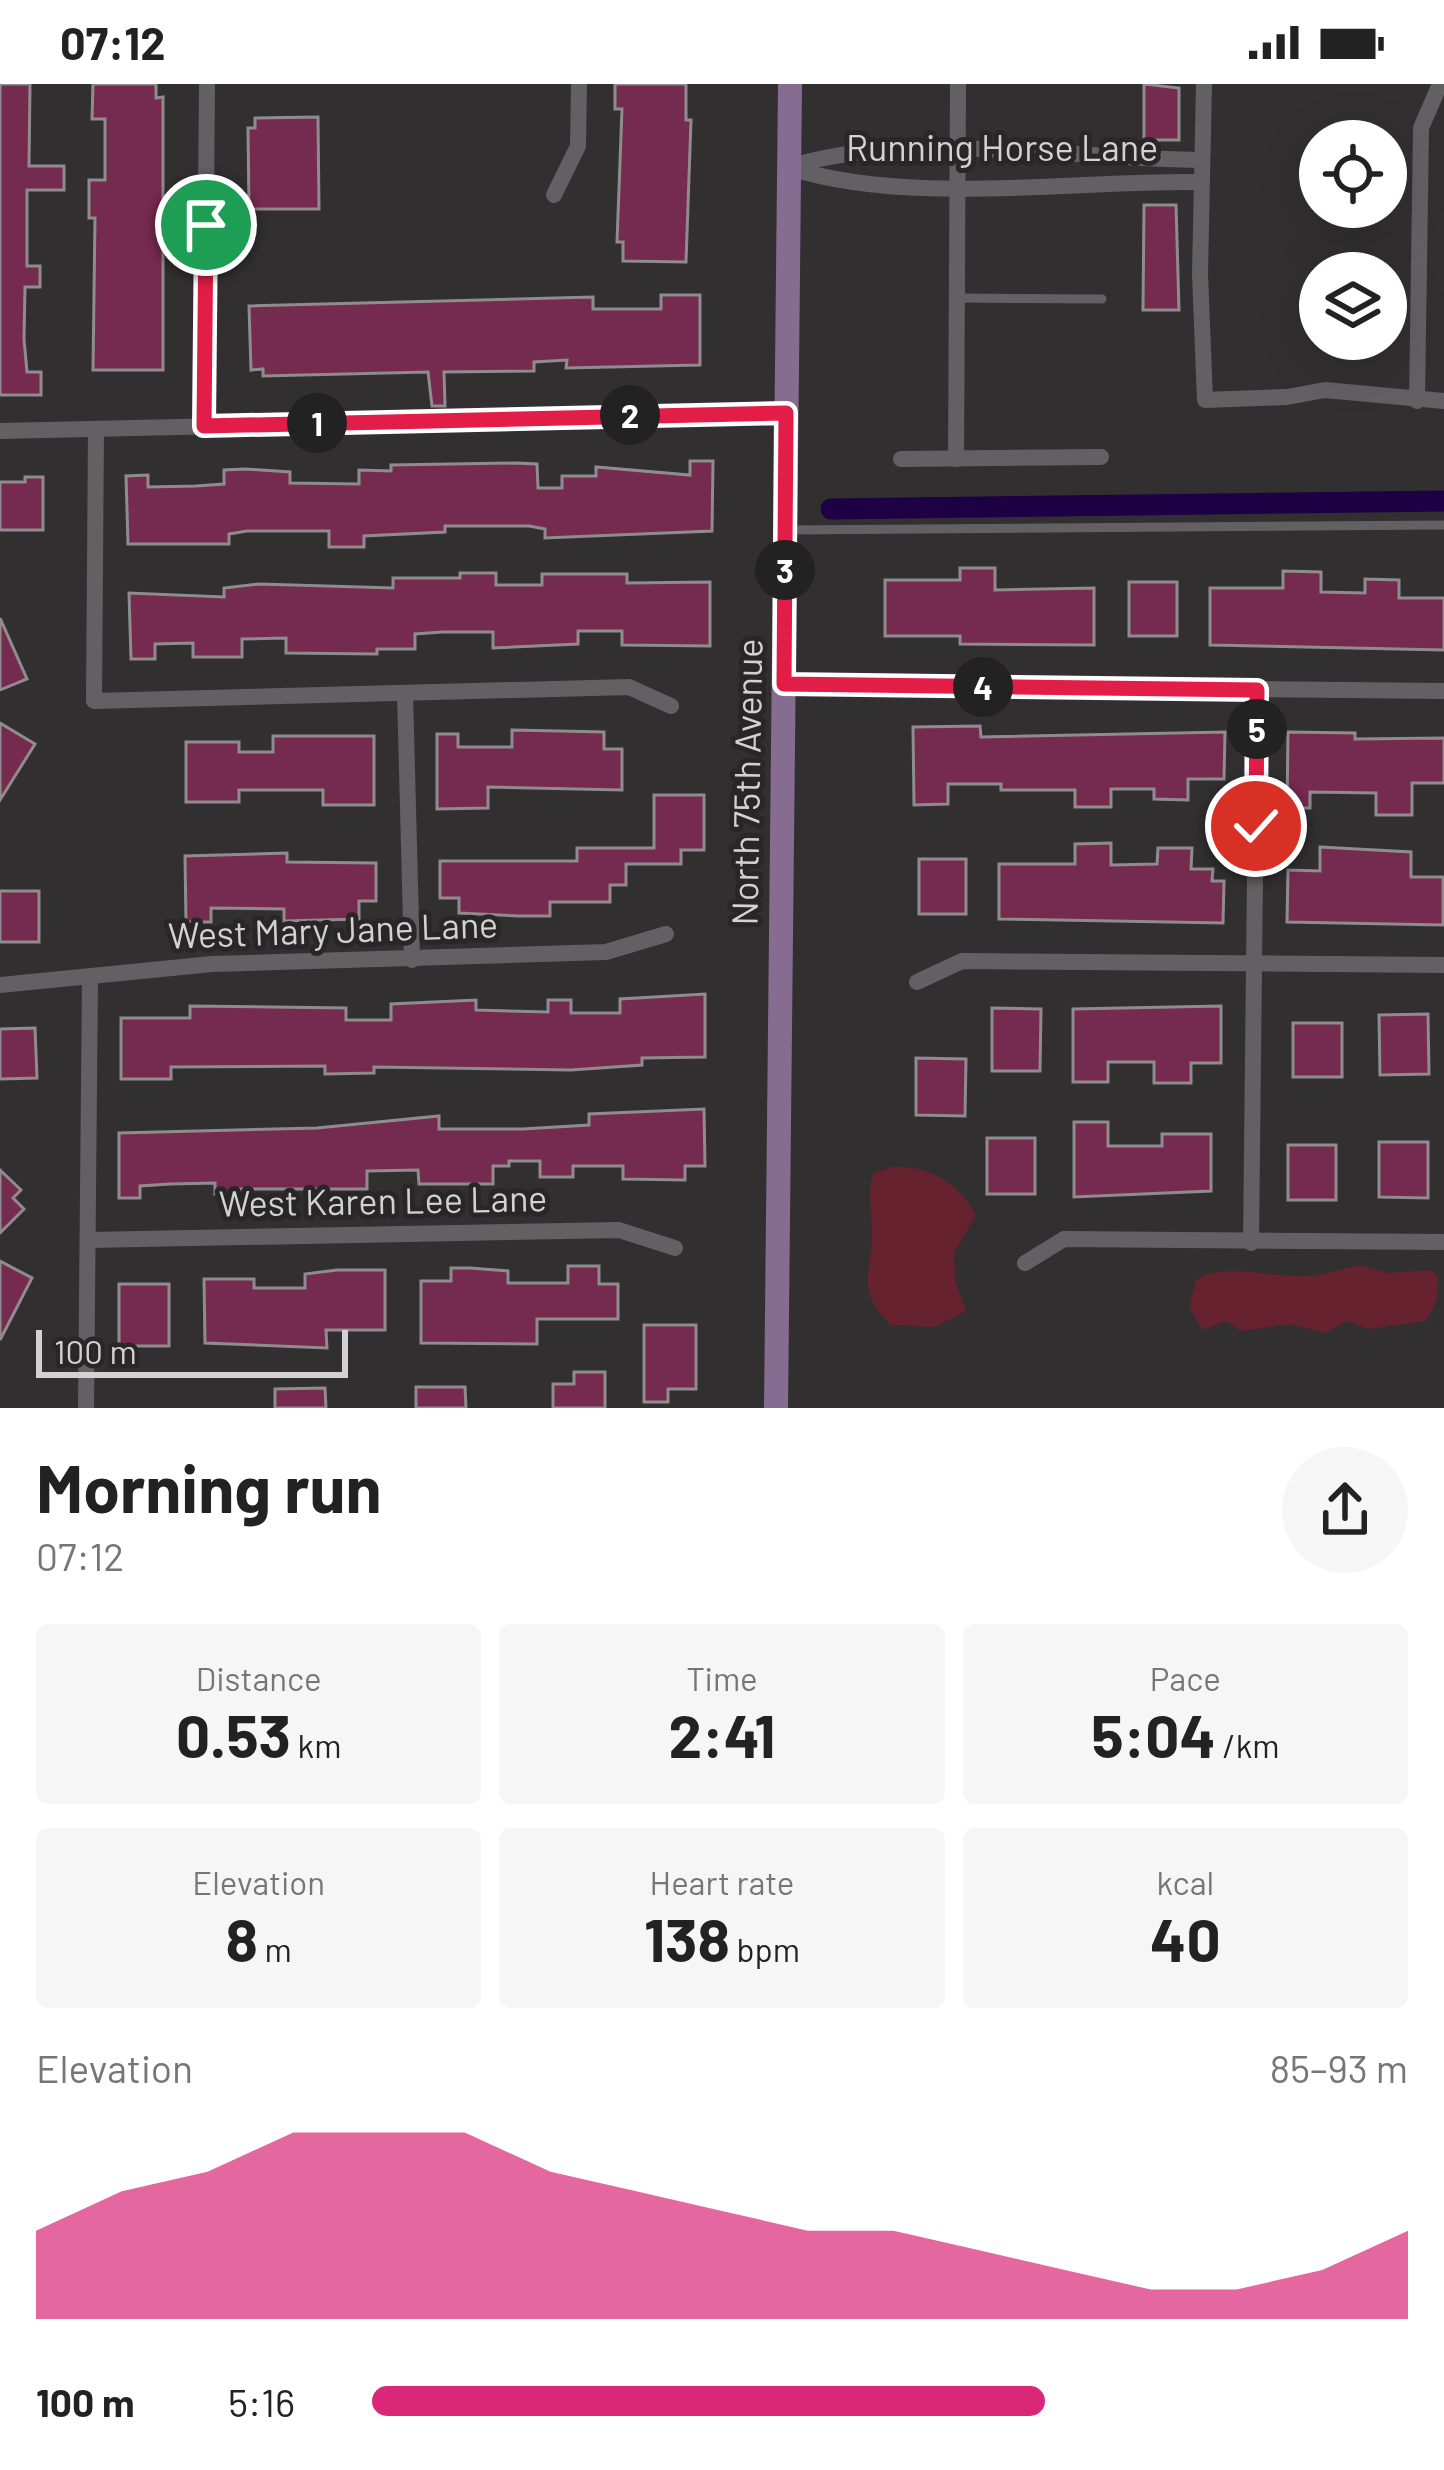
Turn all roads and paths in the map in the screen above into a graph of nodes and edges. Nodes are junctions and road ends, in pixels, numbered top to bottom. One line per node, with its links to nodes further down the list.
1 (207, 84): 20 (street)
2 (579, 84): 14 (street)
3 (790, 84): 10 (main road, North 75th Avenue)
4 (958, 84): 7 (street)
5 (1204, 84): 9 (street)
6 (1440, 84): 18 (street)
7 (958, 152): 8 (street, Running Horse Lane); 10 (street, Running Horse Lane); 12 (street)
8 (1108, 153): 9 (street, Running Horse Lane); 13 (street)
9 (1202, 160): 11 (street)
10 (789, 167): 12 (street, Running Horse Lane); 19 (main road, North 75th Avenue)
11 (1202, 182): 13 (street, Running Horse Lane); 18 (street)
12 (958, 185): 13 (street, Running Horse Lane); 15 (street)
13 (1108, 187)
14 (554, 196)
15 (957, 298): 16 (lane); 25 (street)
16 (1102, 299)
17 (1444, 400): 18 (street)
18 (1418, 401)
19 (786, 413): 20 (street); 27 (main road, North 75th Avenue)
20 (204, 426): 21 (street)
21 (96, 429): 22 (street); 31 (street)
22 (0, 431)
23 (1101, 457): 25 (street)
24 (901, 459): 25 (street)
25 (956, 459)
26 (1444, 525): 27 (lane)
27 (785, 530): 28 (main road, North 75th Avenue)
28 (784, 684): 29 (street); 46 (main road, North 75th Avenue)
29 (1257, 690): 30 (street); 35 (street)
30 (1444, 691)
31 (405, 693): 32 (street); 34 (street)
32 (671, 706)
33 (666, 934): 34 (street, West Mary Jane Lane)
34 (412, 960): 37 (street, West Mary Jane Lane)
35 (1255, 962): 36 (street); 38 (street); 42 (street)
36 (1444, 965)
37 (90, 978): 39 (street, West Mary Jane Lane); 40 (street)
38 (917, 982)
39 (0, 985)
40 (88, 1240): 43 (street, West Karen Lee Lane); 45 (street)
41 (1444, 1242): 42 (street)
42 (1251, 1243): 44 (street)
43 (675, 1248)
44 (1025, 1263)
45 (86, 1408)
46 (776, 1408)

